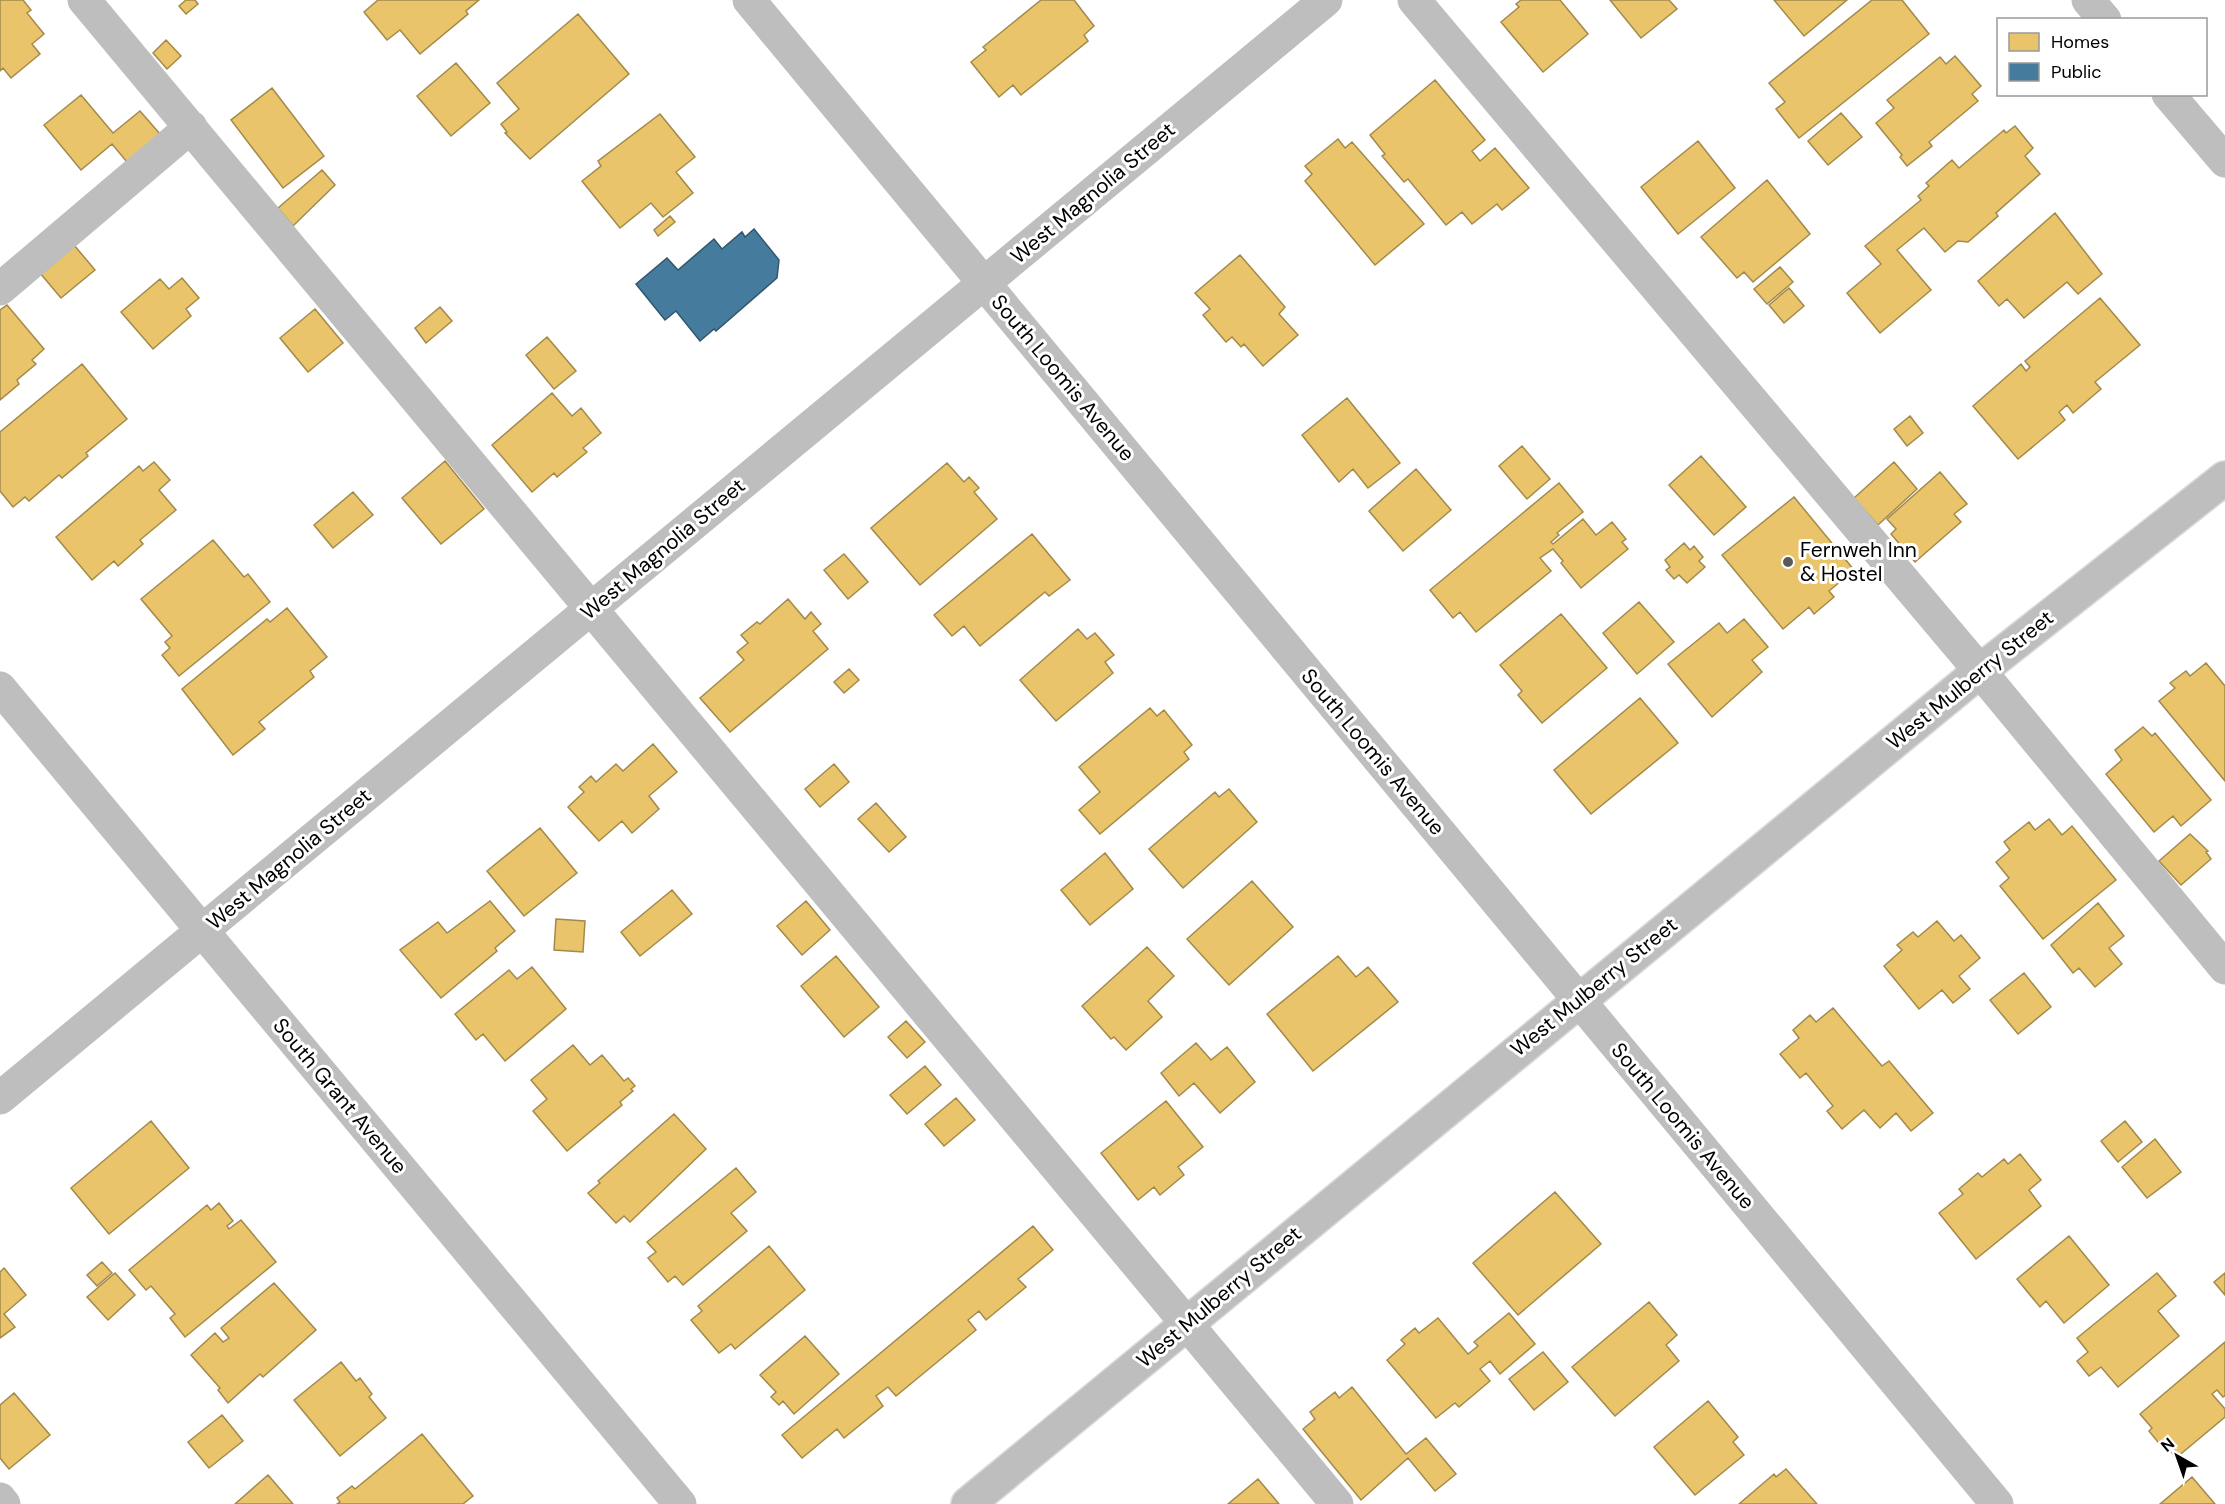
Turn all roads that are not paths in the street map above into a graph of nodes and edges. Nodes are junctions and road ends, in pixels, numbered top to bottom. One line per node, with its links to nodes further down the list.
1 (84, 0): 8 (street)
2 (749, 0): 10 (street, South Loomis Avenue)
3 (1326, 0): 10 (street, West Magnolia Street)
4 (1414, 0): 14 (street)
5 (2088, 0): 6 (street)
6 (2103, 18)
7 (2170, 96): 9 (street)
8 (191, 127): 11 (street); 13 (street)
9 (2225, 161)
10 (985, 283): 13 (street, West Magnolia Street); 18 (street, South Loomis Avenue)
11 (0, 289)
12 (2225, 478): 14 (street, West Mulberry Street)
13 (591, 609): 16 (street, West Magnolia Street); 20 (street)
14 (1980, 671): 17 (street); 18 (street, West Mulberry Street)
15 (0, 688): 16 (street, South Grant Avenue)
16 (202, 931): 19 (street, West Magnolia Street); 23 (street, South Grant Avenue)
17 (2225, 968)
18 (1579, 1000): 20 (street, West Mulberry Street); 26 (street, South Loomis Avenue)
19 (0, 1098)
20 (1188, 1324): 24 (street, West Mulberry Street); 25 (street)
21 (0, 1499): 22 (street)
22 (4, 1504)
23 (680, 1504)
24 (968, 1504)
25 (1337, 1504)
26 (1997, 1504)

